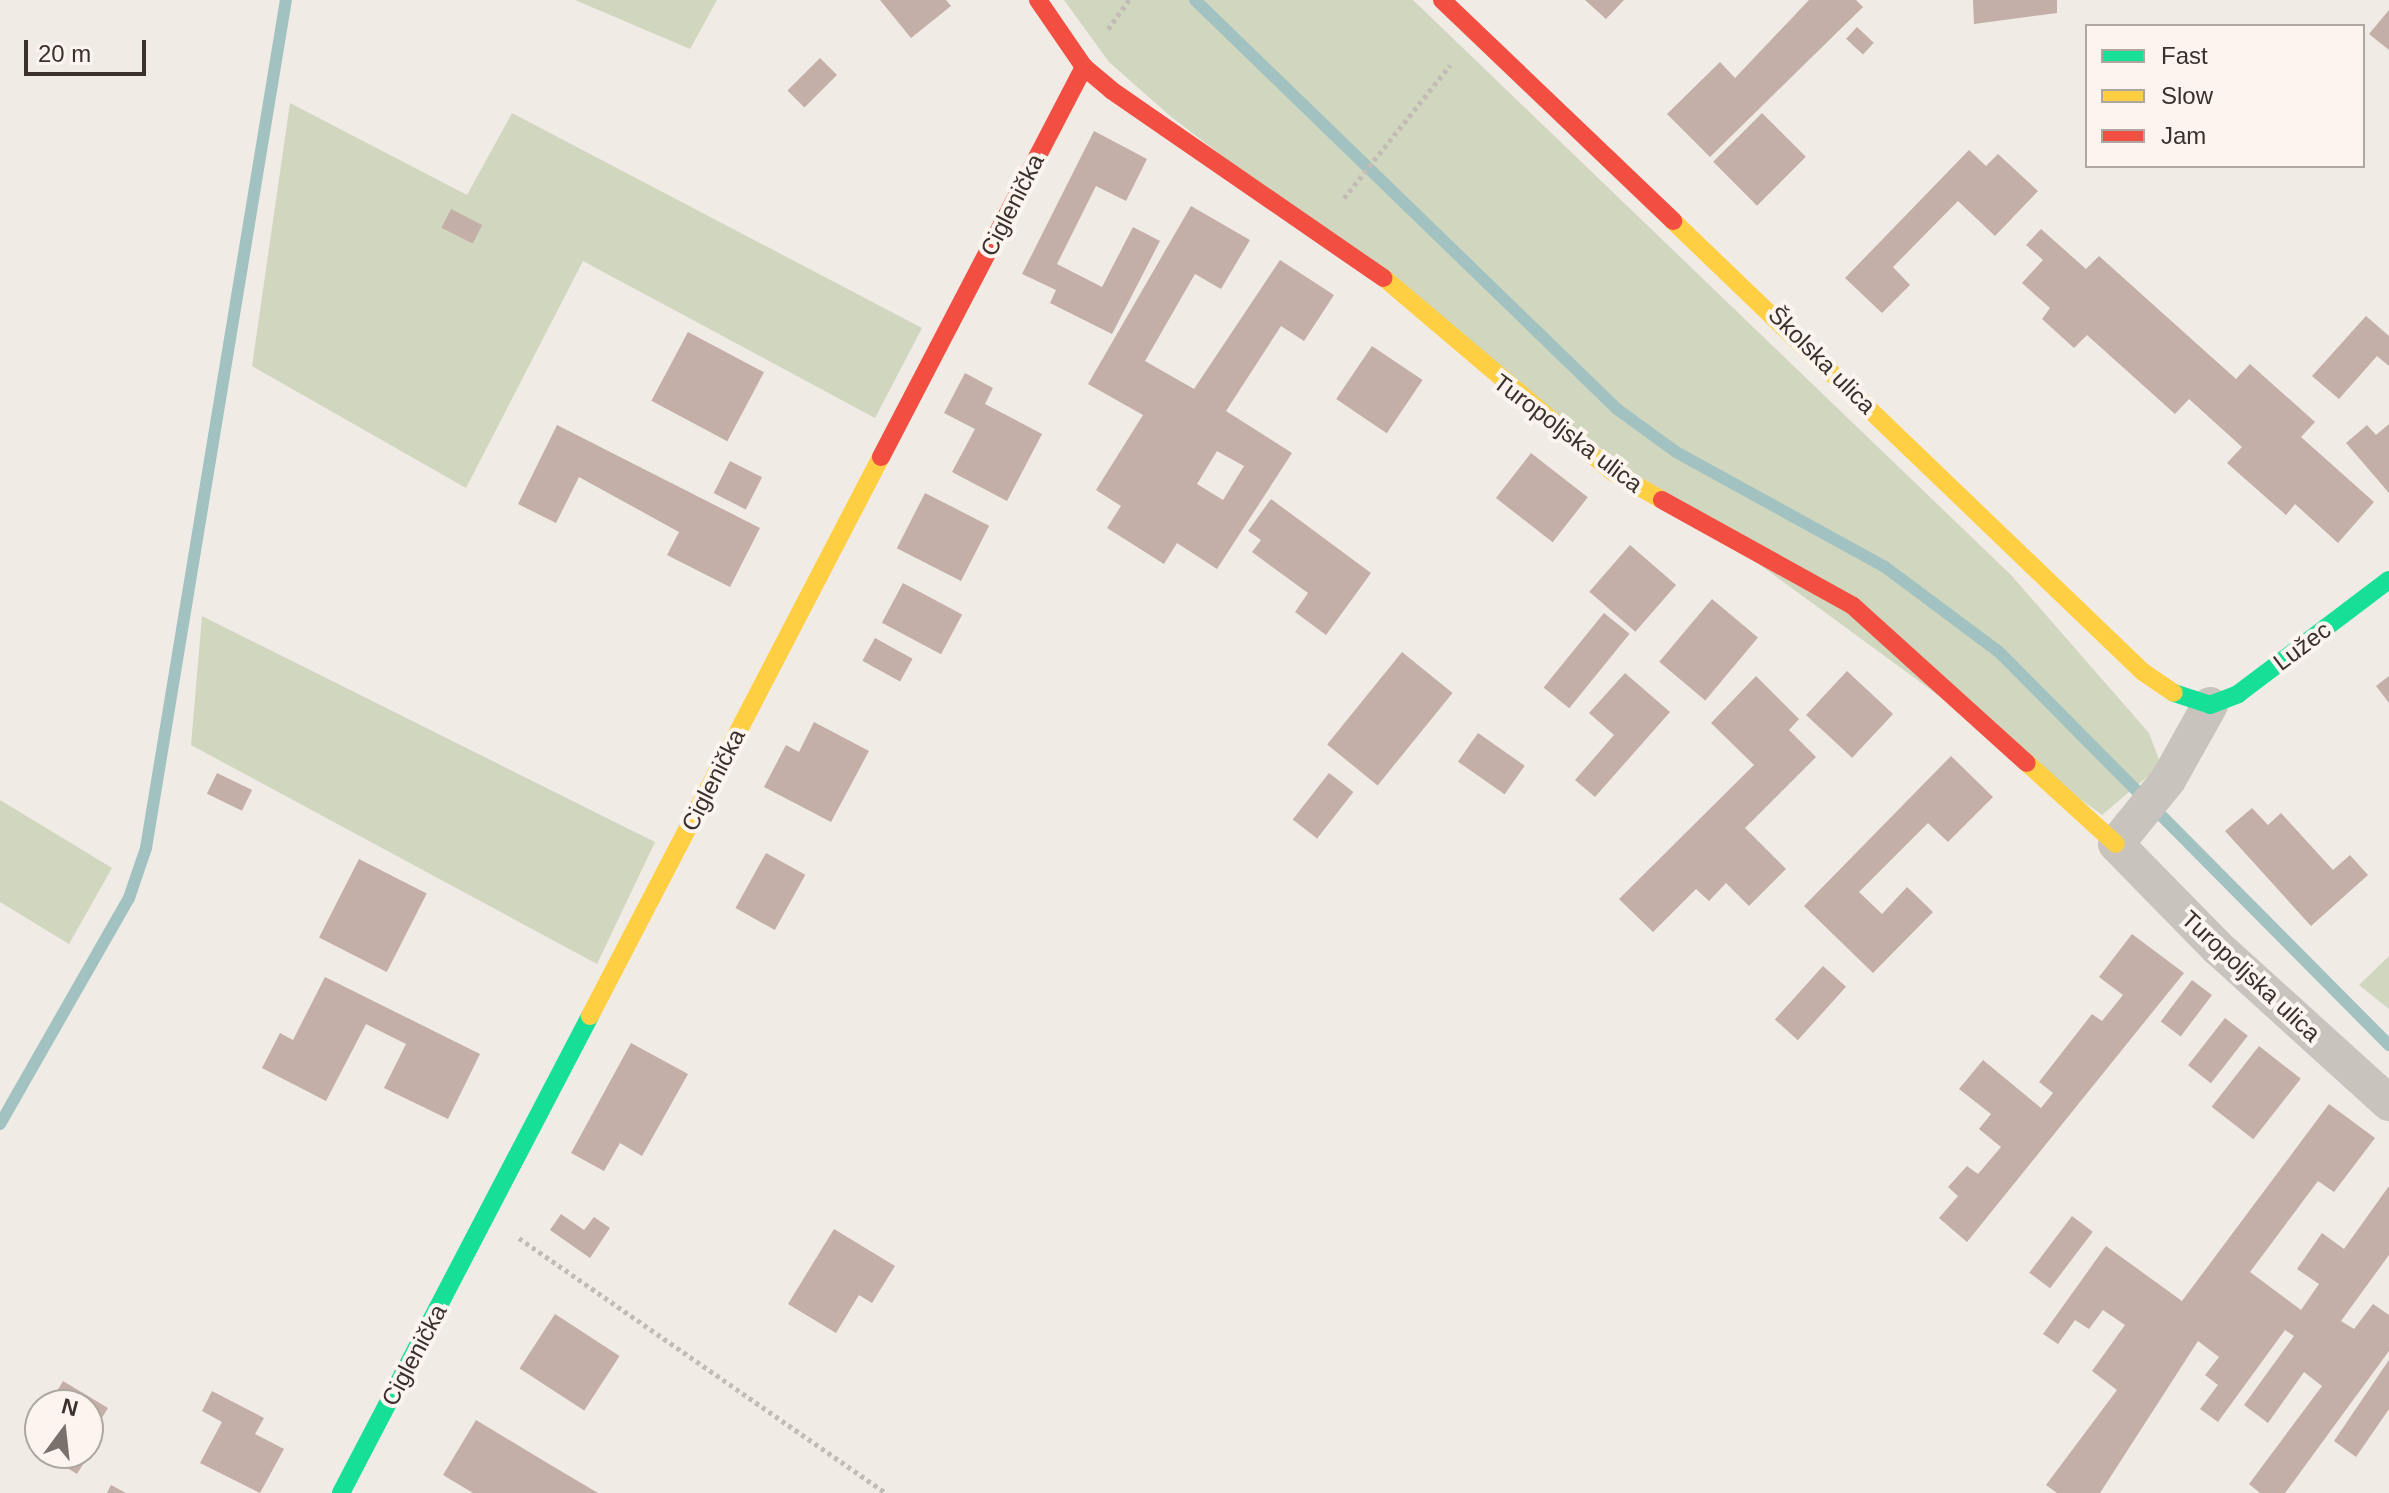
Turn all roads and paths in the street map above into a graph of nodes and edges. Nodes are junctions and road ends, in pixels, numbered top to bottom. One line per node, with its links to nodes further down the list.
1 (1038, 0): 4 (street, Turopoljska ulica)
2 (1442, 0): 3 (street, Školska ulica)
3 (1476, 33): 5 (path); 7 (street, Školska ulica)
4 (1084, 67): 8 (street, Turopoljska ulica); 10 (street, Ciglenička)
5 (1355, 184)
6 (2389, 580): 7 (street, Lužec)
7 (2210, 705): 8 (street)
8 (2126, 834): 9 (street, Turopoljska ulica)
9 (2389, 1103)
10 (487, 1215): 11 (street, Ciglenička); 12 (path)
11 (341, 1493)
12 (886, 1493)

